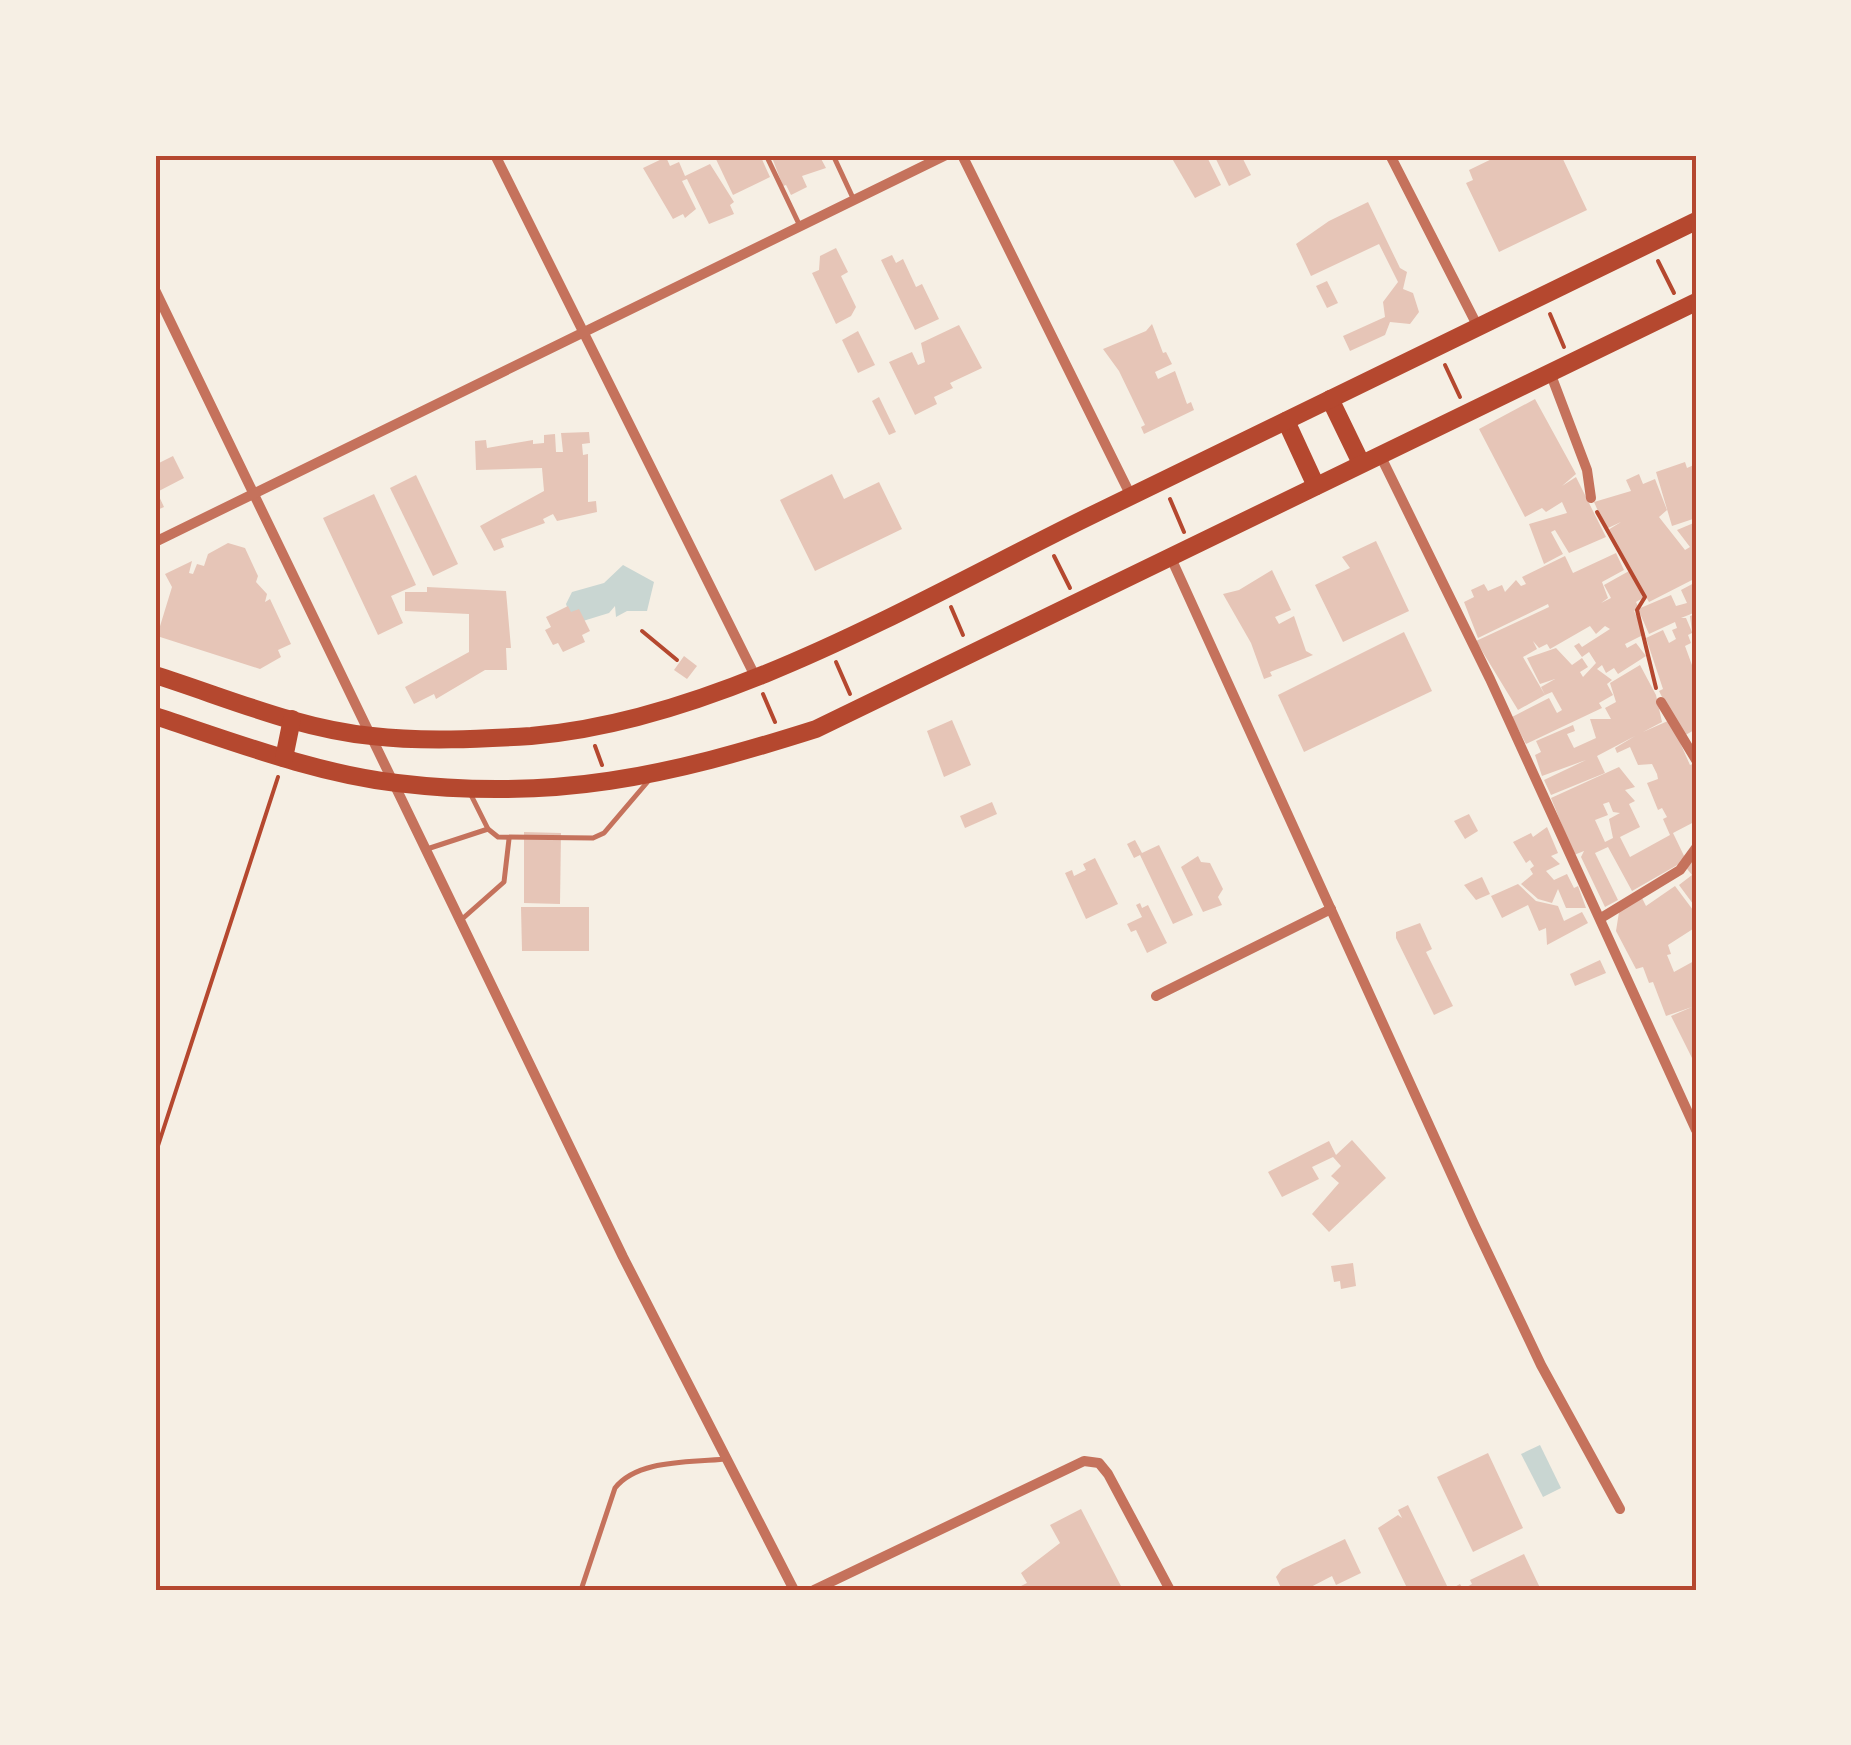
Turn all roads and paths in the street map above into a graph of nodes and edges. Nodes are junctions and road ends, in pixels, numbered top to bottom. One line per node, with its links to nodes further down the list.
1 (495, 155): 15 (street)
2 (766, 155): 9 (lane)
3 (832, 155): 7 (lane)
4 (946, 155): 7 (street)
5 (962, 155): 27 (street)
6 (1390, 155): 14 (street)
7 (854, 200): 9 (street)
8 (1696, 220): 10 (main road)
9 (800, 227): 15 (street)
10 (1650, 243): 12 (main road); 13 (path)
11 (155, 290): 26 (street)
12 (1542, 296): 14 (main road); 17 (path)
13 (1689, 306): 17 (main road)
14 (1478, 327): 16 (main road)
15 (581, 334): 26 (street); 40 (street)
16 (1436, 348): 19 (main road); 20 (path)
17 (1572, 364): 18 (main road)
18 (1550, 374): 20 (main road); 28 (street)
19 (1330, 399): 21 (main road); 23 (main road)
20 (1467, 413): 22 (main road)
21 (1286, 421): 24 (main road); 25 (main road)
22 (1379, 454): 23 (main road); 59 (street)
23 (1361, 463): 25 (main road)
24 (1162, 481): 27 (main road); 31 (path)
25 (1316, 486): 31 (main road)
26 (252, 494): 30 (street); 46 (street)
27 (1132, 496): 29 (main road)
28 (1592, 498): 41 (path)
29 (1045, 539): 33 (main road); 34 (path)
30 (155, 542)
31 (1192, 548): 32 (main road)
32 (1171, 558): 34 (main road); 58 (street)
33 (942, 590): 36 (main road); 37 (path)
34 (1079, 604): 37 (main road)
35 (642, 632): 38 (path)
36 (828, 644): 40 (main road); 42 (path)
37 (972, 655): 42 (main road)
38 (677, 660)
39 (155, 675): 44 (main road)
40 (756, 678): 45 (main road); 47 (path)
41 (1660, 702): 49 (street)
42 (857, 710): 47 (main road)
43 (155, 716): 48 (main road)
44 (292, 719): 46 (main road); 48 (main road)
45 (589, 727): 46 (main road); 52 (path)
46 (370, 736): 51 (street)
47 (782, 740): 50 (main road)
48 (284, 758): 51 (main road); 63 (path)
49 (1696, 760)
50 (653, 776): 52 (main road); 55 (lane)
51 (395, 783): 53 (main road); 57 (street)
52 (609, 784): 53 (main road)
53 (468, 788): 54 (lane)
54 (488, 829): 55 (lane); 57 (lane)
55 (509, 839): 60 (lane)
56 (1696, 848): 59 (street)
57 (427, 849): 60 (street)
58 (1331, 909): 61 (street); 65 (street)
59 (1601, 918): 62 (street)
60 (461, 920): 64 (street)
61 (1156, 996)
62 (1696, 1130)
63 (155, 1155)
64 (728, 1459): 66 (lane); 67 (street)
65 (1620, 1509)
66 (581, 1590)
67 (794, 1590)
68 (814, 1590): 69 (street)
69 (1170, 1590)

